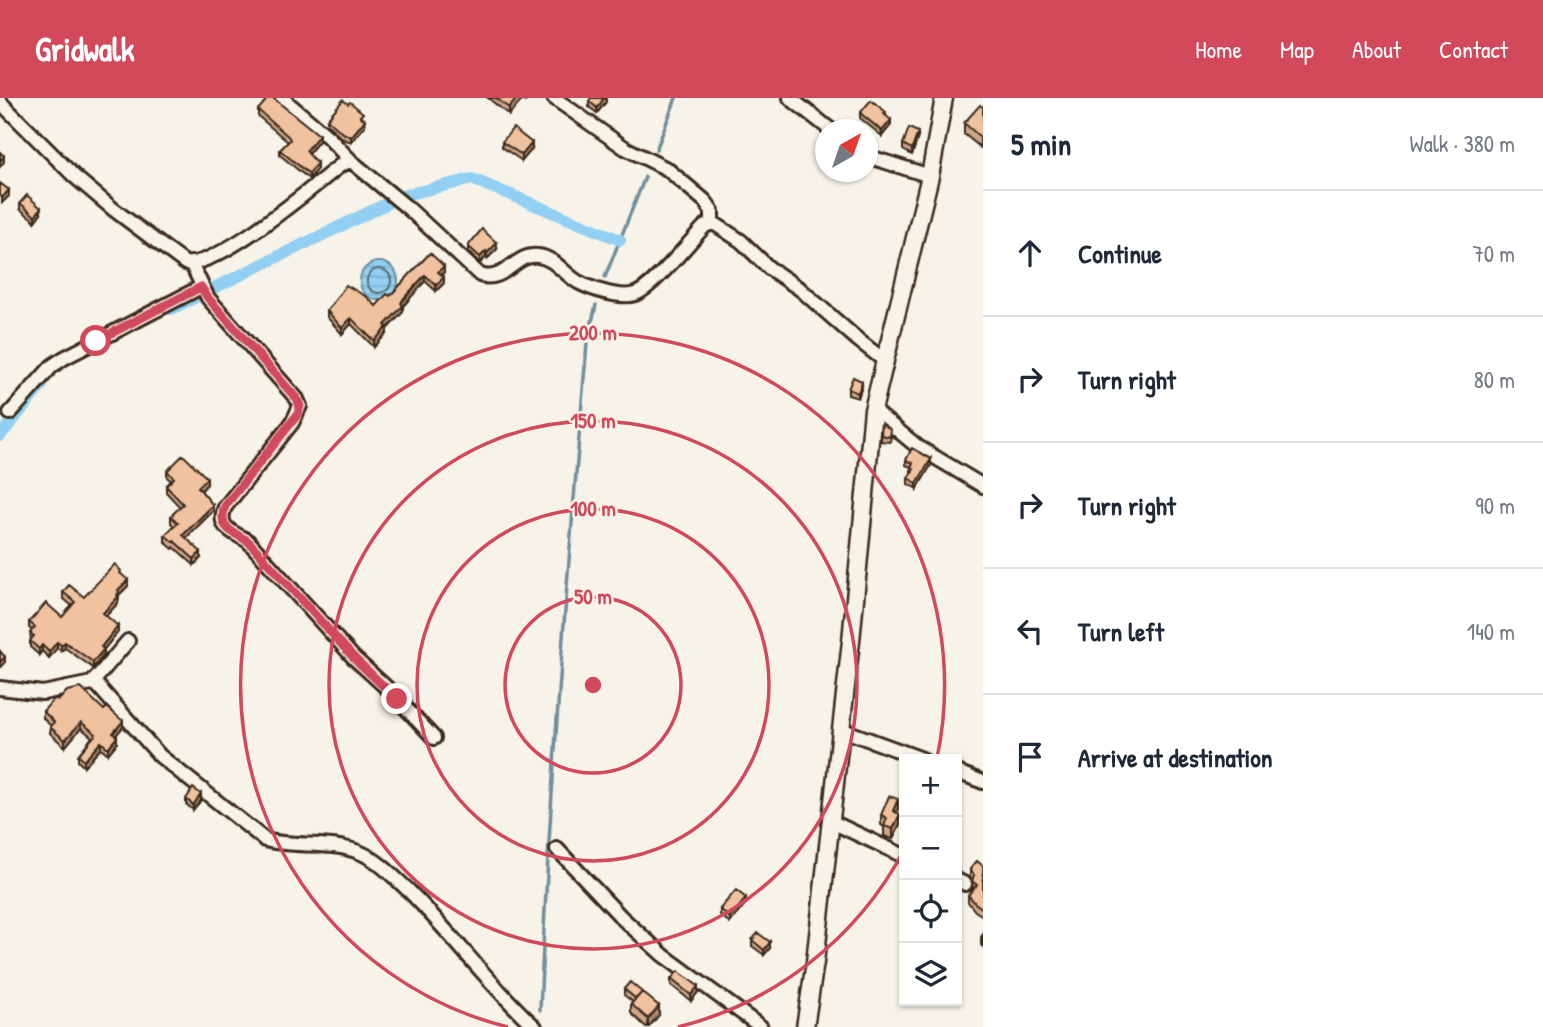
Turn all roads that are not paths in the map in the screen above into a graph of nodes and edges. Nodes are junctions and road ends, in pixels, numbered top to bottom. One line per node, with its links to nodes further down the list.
1 (282, 98): 8 (street)
2 (554, 98): 10 (street)
3 (790, 98): 6 (street)
4 (944, 98): 9 (street)
5 (0, 102): 11 (street)
6 (817, 119)
7 (878, 159): 9 (street)
8 (351, 161): 10 (street); 11 (street)
9 (930, 176): 13 (street)
10 (712, 222): 13 (street)
11 (192, 265): 12 (street)
12 (204, 292): 15 (street); 21 (street)
13 (885, 361): 14 (street)
14 (873, 410): 16 (street); 20 (street)
15 (10, 413)
16 (983, 486)
17 (128, 640): 18 (street)
18 (92, 683): 19 (street); 28 (street)
19 (0, 688)
20 (840, 729): 22 (street); 25 (street)
21 (434, 738)
22 (908, 754)
23 (962, 774): 24 (street)
24 (983, 782)
25 (830, 821): 27 (street); 30 (street)
26 (557, 849): 29 (street)
27 (899, 854)
28 (535, 1027)
29 (761, 1027)
30 (805, 1027)

